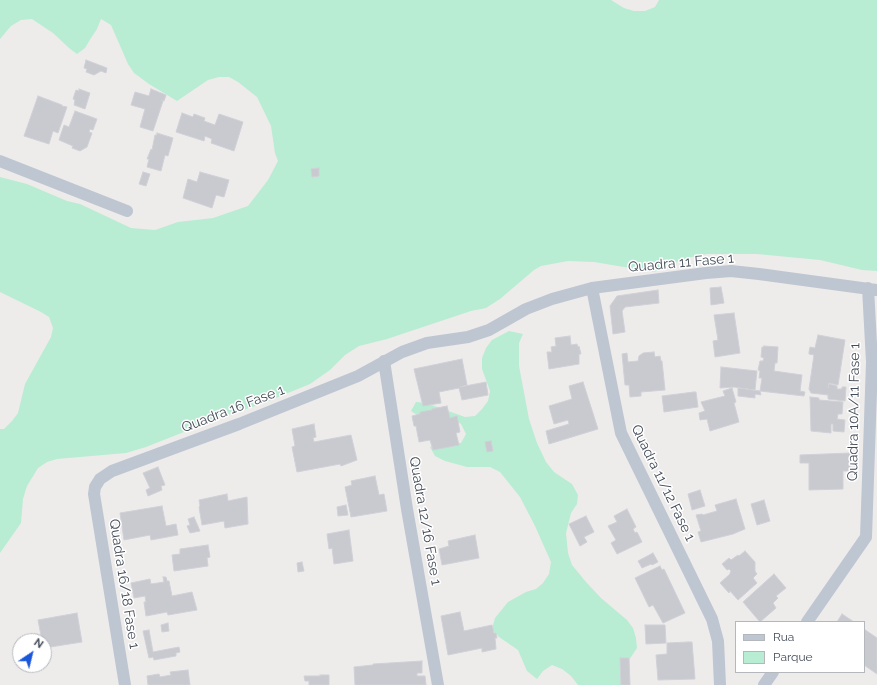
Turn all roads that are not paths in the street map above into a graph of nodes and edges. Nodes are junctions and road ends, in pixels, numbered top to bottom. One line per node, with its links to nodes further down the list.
1 (0, 161): 2 (street)
2 (127, 211)
3 (592, 288): 4 (street, Quadra 11 Fase 1); 5 (street, Quadra 11 Fase 1); 12 (street, Quadra 11/12 Fase 1)
4 (872, 289): 7 (street, Quadra 10A/11 Fase 1)
5 (384, 361): 6 (street, Quadra 16 Fase 1); 11 (street, Quadra 12/16 Fase 1)
6 (95, 487): 10 (street, Quadra 16/18 Fase 1)
7 (871, 538): 8 (street)
8 (809, 621)
9 (772, 673): 13 (street)
10 (125, 685)
11 (438, 685)
12 (720, 685)
13 (764, 685)

